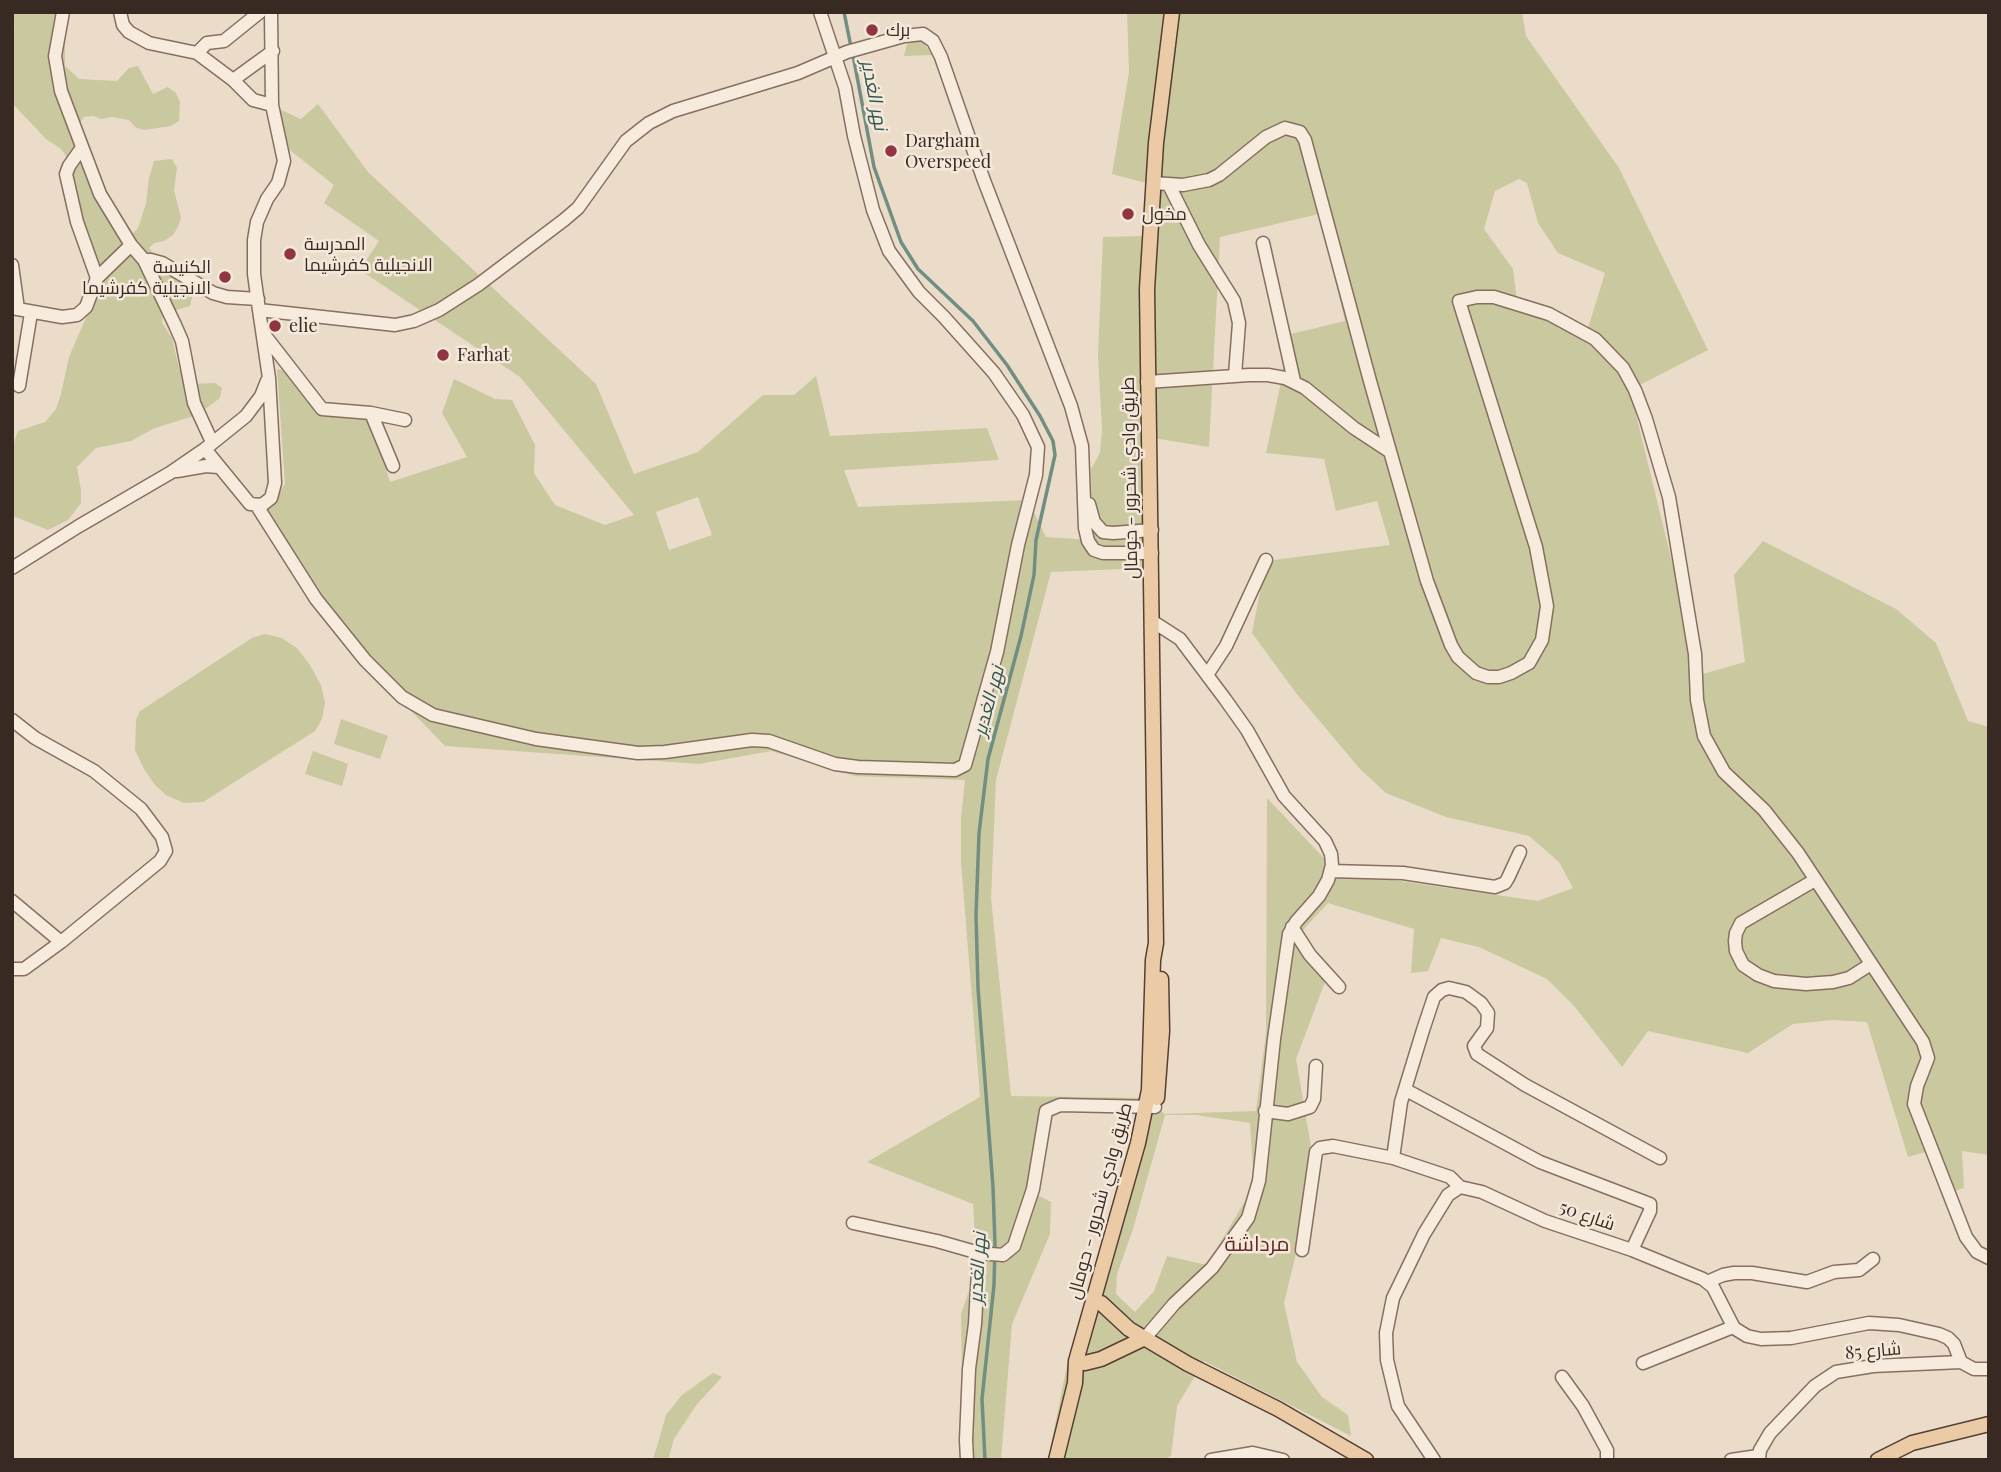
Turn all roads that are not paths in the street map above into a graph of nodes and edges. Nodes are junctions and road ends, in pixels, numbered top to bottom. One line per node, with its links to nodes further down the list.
1 (63, 12): 12 (street)
2 (120, 12): 8 (street)
3 (260, 12): 8 (street)
4 (271, 12): 7 (street)
5 (820, 12): 9 (street)
6 (1172, 12): 13 (main road, طريق وادي شحرور - حومال)
7 (273, 51): 10 (street); 11 (street)
8 (197, 53): 10 (street)
9 (841, 55): 20 (street); 38 (street); 39 (street)
10 (233, 80): 11 (street)
11 (272, 105): 20 (street)
12 (81, 149): 16 (street); 19 (street)
13 (1153, 183): 14 (street); 26 (main road, طريق وادي شحرور - حومال)
14 (1169, 185): 24 (street); 34 (street)
15 (1263, 243): 27 (street)
16 (131, 245): 17 (street); 19 (street)
17 (144, 260): 20 (street); 33 (street)
18 (12, 265): 21 (street)
19 (97, 278): 22 (street)
20 (259, 304): 23 (street)
21 (15, 309): 22 (street)
22 (31, 313): 28 (street)
23 (263, 333): 25 (street); 30 (street)
24 (1235, 375): 26 (street); 27 (street)
25 (269, 378): 29 (street); 32 (street)
26 (1147, 382): 40 (main road, طريق وادي شحرور - حومال)
27 (1294, 382): 34 (street)
28 (19, 386)
29 (250, 411): 32 (street); 33 (street)
30 (371, 413): 31 (street); 36 (street)
31 (405, 420)
32 (271, 421): 39 (street)
33 (209, 445): 35 (street); 37 (street)
34 (1389, 451): 49 (street)
35 (218, 467): 37 (street); 39 (street)
36 (393, 467)
37 (170, 473): 43 (street)
38 (1085, 491): 40 (street); 41 (street)
39 (257, 506)
40 (1152, 530): 41 (main road, طريق وادي شحرور - حومال)
41 (1152, 553): 44 (main road, طريق وادي شحرور - حومال)
42 (1266, 560): 45 (street)
43 (12, 568)
44 (1152, 621): 45 (street); 58 (main road, طريق وادي شحرور - حومال)
45 (1207, 675): 48 (street)
46 (12, 720): 52 (street)
47 (1520, 852): 48 (street)
48 (1331, 871): 51 (street)
49 (1815, 880): 53 (street); 53 (street)
50 (12, 901): 52 (street)
51 (1292, 927): 55 (street); 59 (street)
52 (61, 942): 54 (street)
53 (1871, 964): 67 (street)
54 (12, 969)
55 (1339, 987)
56 (1316, 1066): 59 (street)
57 (1406, 1090): 60 (street); 61 (street); 65 (street)
58 (1151, 1107): 66 (street); 69 (main road, طريق وادي شحرور - حومال)
59 (1265, 1111): 73 (street)
60 (1393, 1158): 62 (street, شارع 50); 64 (street, شارع 50)
61 (1660, 1158)
62 (1460, 1187): 65 (street, شارع 50); 86 (street)
63 (853, 1223): 66 (street)
64 (1302, 1250)
65 (1632, 1250): 70 (street, شارع 50)
66 (981, 1253): 82 (street)
67 (1989, 1258)
68 (1873, 1259): 70 (street)
69 (1106, 1270): 71 (main road, طريق وادي شحرور - حومال); 74 (main road, طريق وادي شحرور - حومال)
70 (1707, 1282): 72 (street)
71 (1101, 1303): 73 (main road); 74 (main road, طريق وادي شحرور - حومال)
72 (1733, 1327): 75 (street); 76 (street)
73 (1145, 1338): 74 (main road); 81 (main road)
74 (1080, 1362): 83 (main road, طريق وادي شحرور - حومال)
75 (1961, 1362): 77 (street, شارع 85); 80 (street, شارع 85)
76 (1643, 1363)
77 (1989, 1369)
78 (1562, 1377): 87 (street)
79 (1989, 1424): 89 (main road)
80 (1758, 1458): 88 (street)
81 (1362, 1459)
82 (967, 1460)
83 (1056, 1460)
84 (1211, 1460): 85 (street)
85 (1283, 1460)
86 (1434, 1460)
87 (1607, 1460)
88 (1731, 1460)
89 (1878, 1460)

